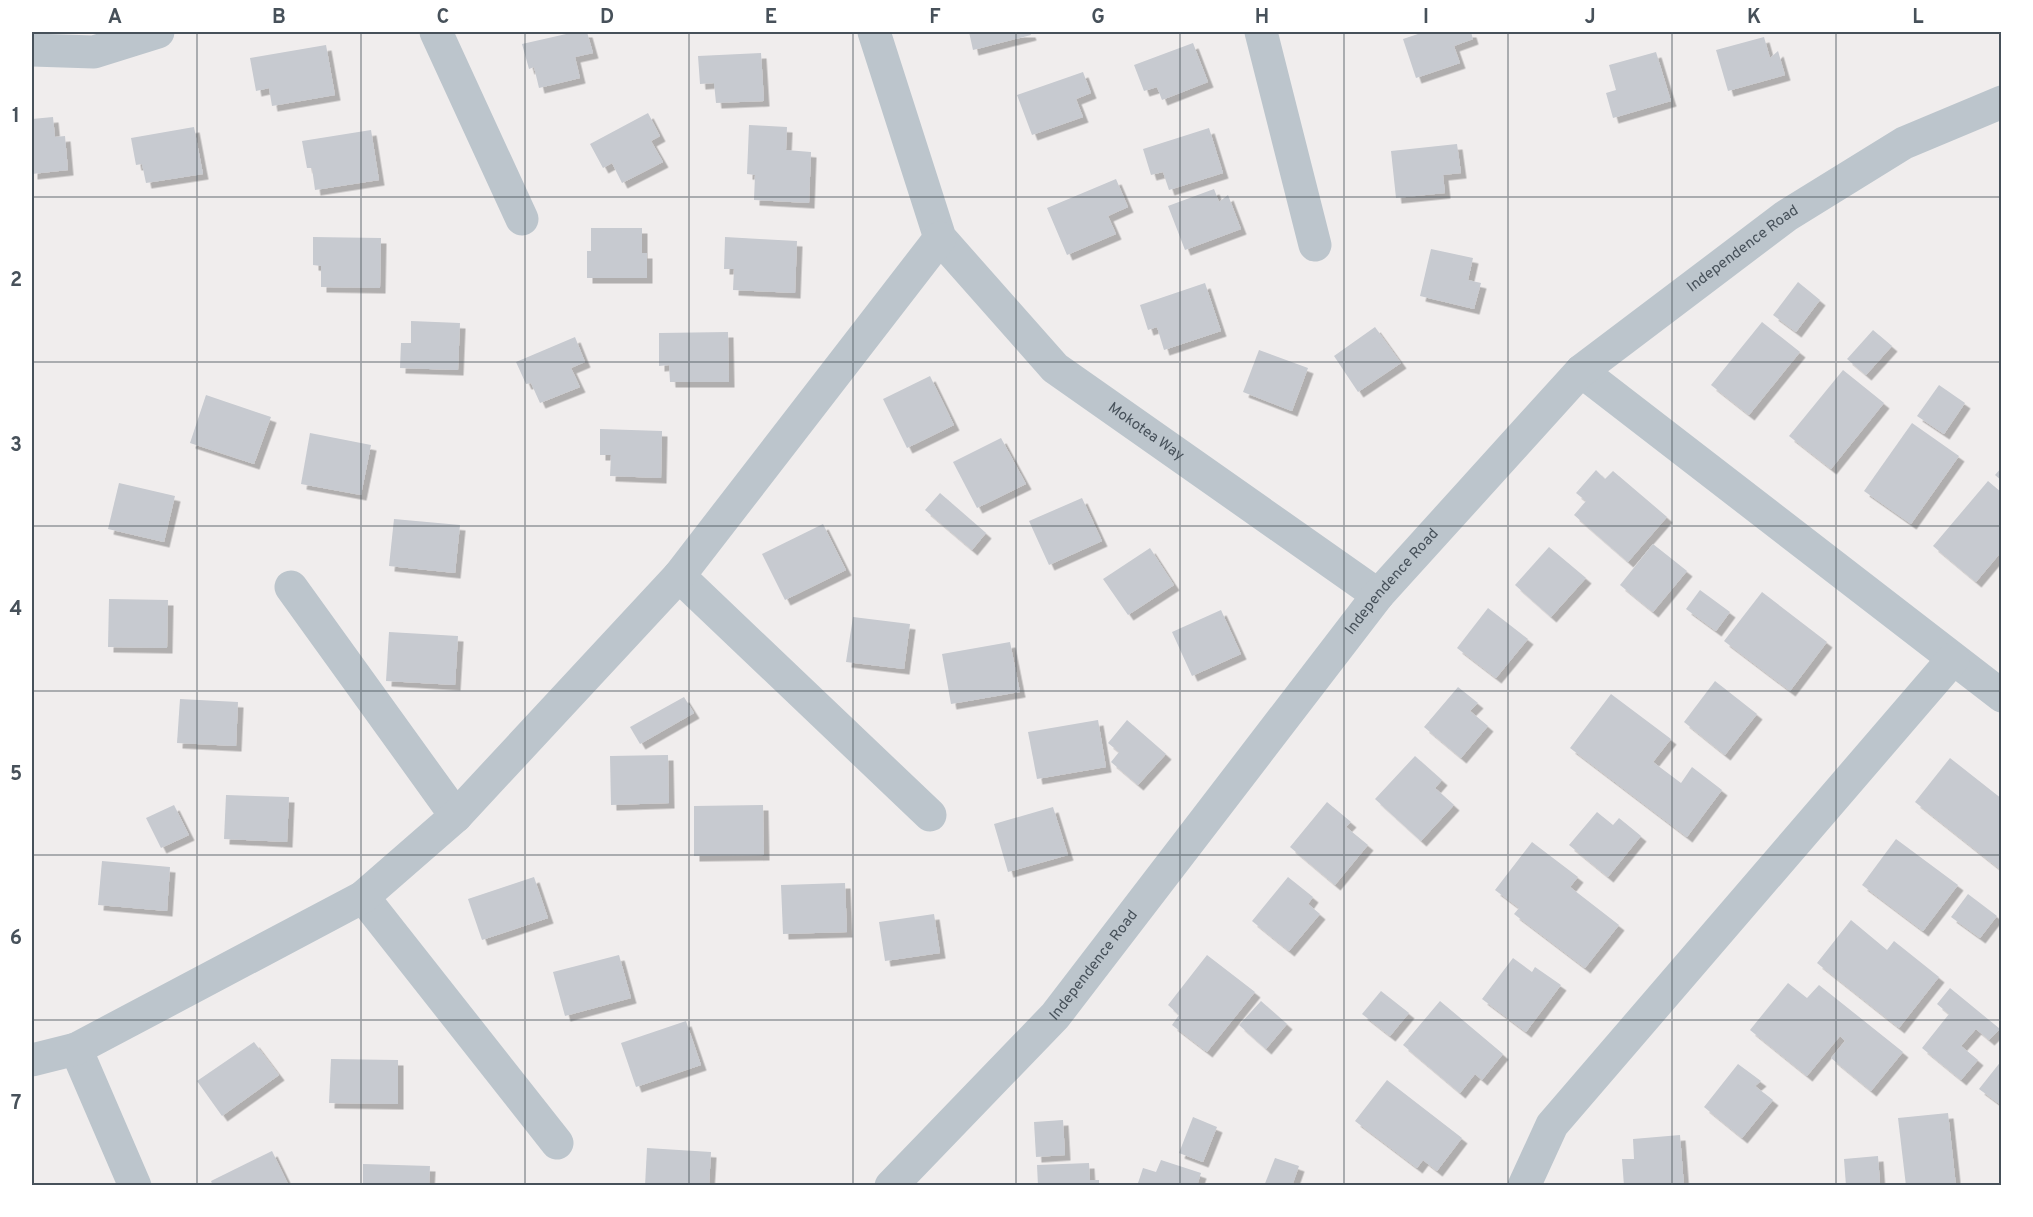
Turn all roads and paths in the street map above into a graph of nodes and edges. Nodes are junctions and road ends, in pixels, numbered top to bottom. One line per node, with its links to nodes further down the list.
1 (158, 32): 5 (street)
2 (436, 32): 7 (street)
3 (874, 32): 8 (street)
4 (1261, 32): 9 (street)
5 (32, 50)
6 (2001, 102): 10 (street, Independence Road)
7 (522, 219)
8 (940, 238): 11 (street); 13 (street, Mokotea Way)
9 (1315, 245)
10 (1581, 370): 13 (street, Independence Road); 14 (street)
11 (679, 576): 16 (street); 17 (street)
12 (291, 587): 17 (street)
13 (1378, 595): 23 (street, Independence Road)
14 (1953, 659): 15 (street); 24 (street)
15 (2001, 696)
16 (930, 815)
17 (456, 816): 18 (street)
18 (363, 897): 19 (street); 21 (street)
19 (76, 1049): 20 (street); 22 (street)
20 (32, 1060)
21 (557, 1143)
22 (135, 1185)
23 (891, 1185)
24 (1524, 1185)

